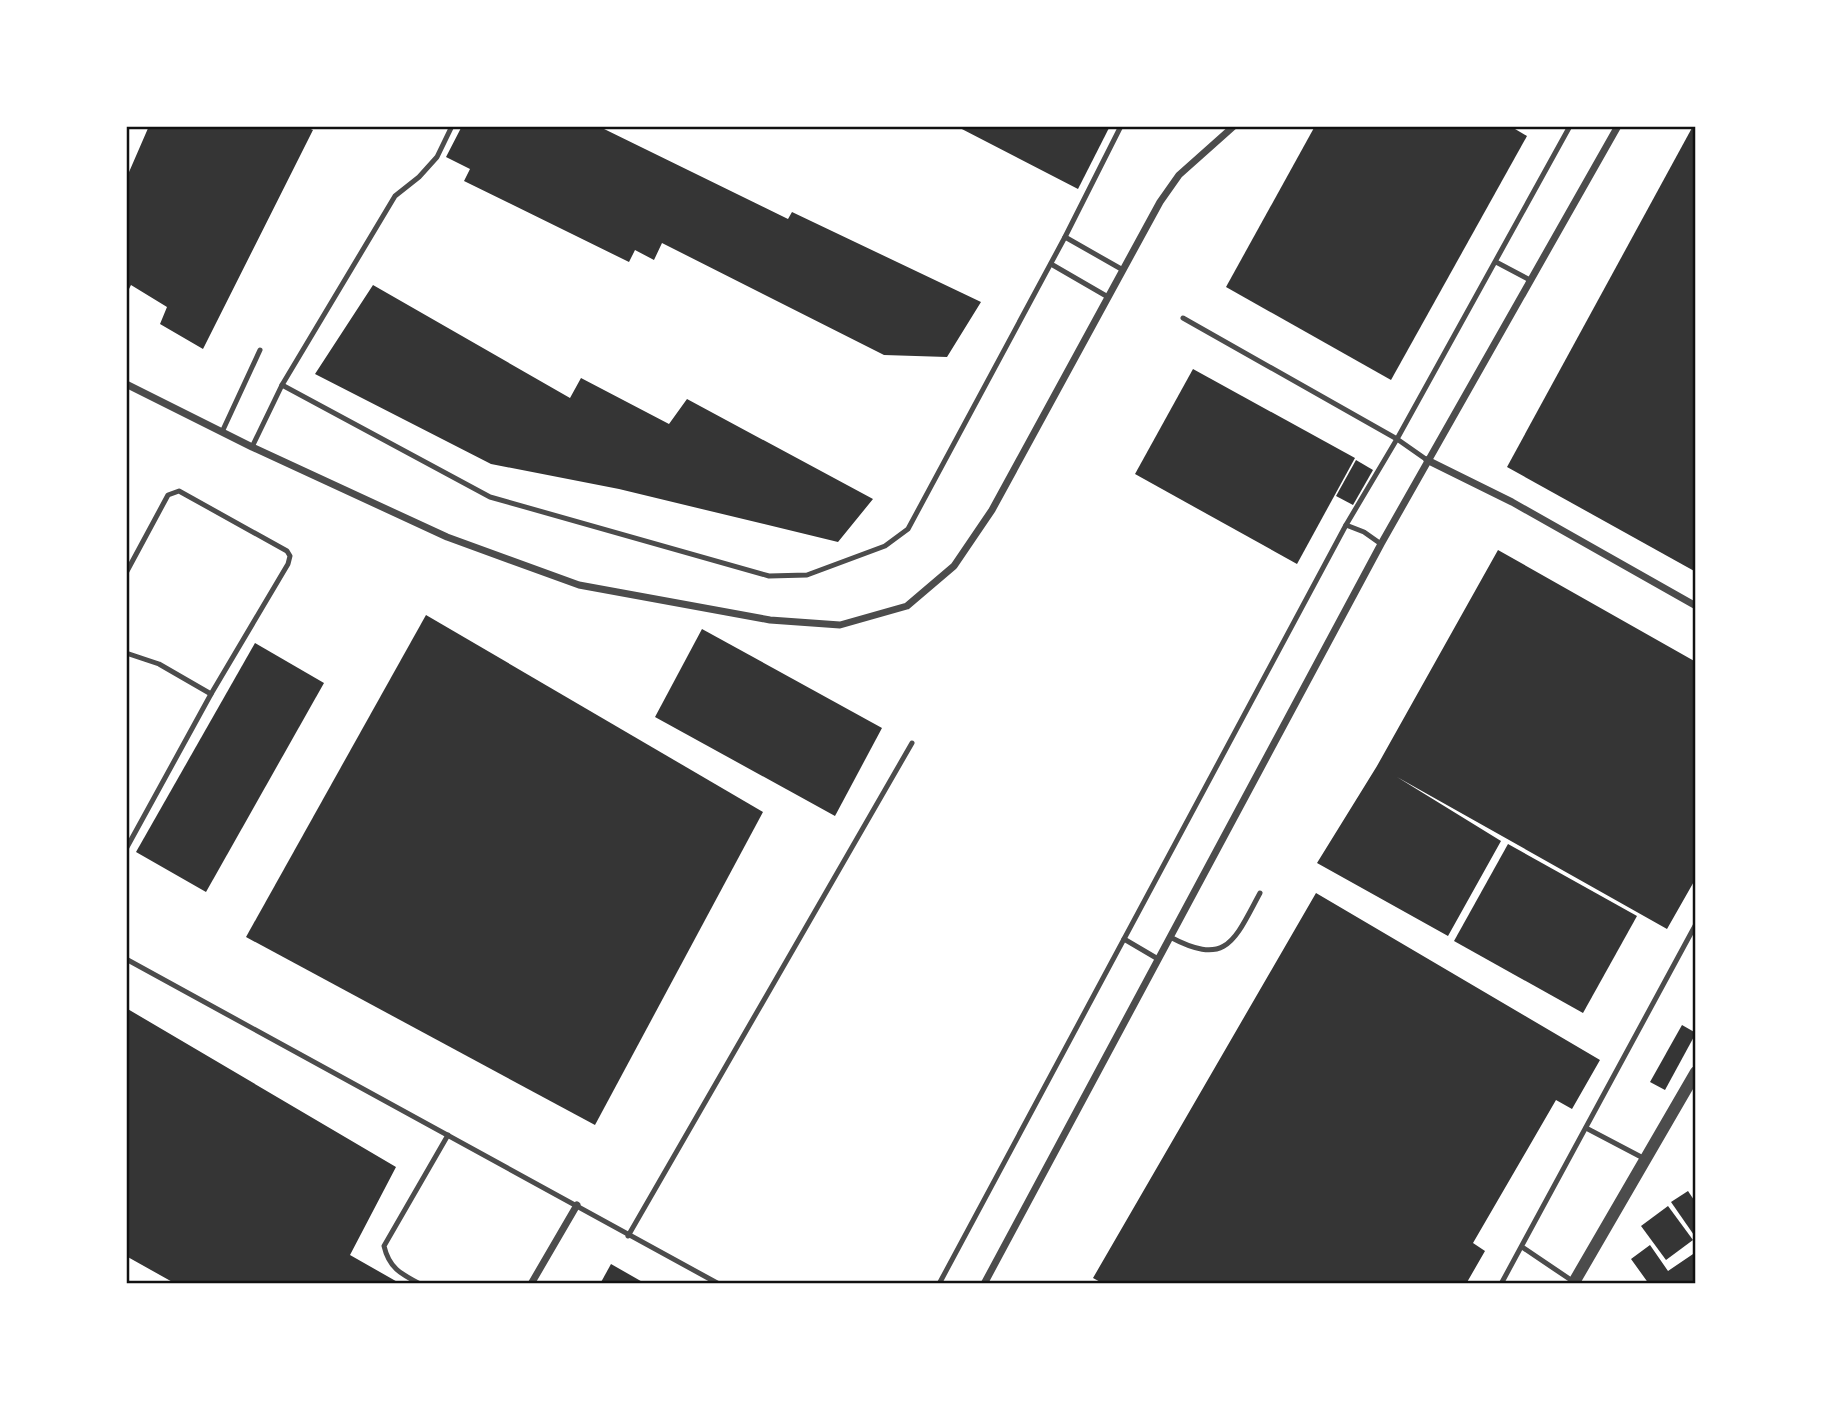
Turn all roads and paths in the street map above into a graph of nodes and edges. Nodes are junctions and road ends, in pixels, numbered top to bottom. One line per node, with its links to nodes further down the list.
1 (452, 126): 15 (lane)
2 (1121, 126): 6 (lane)
3 (1234, 126): 9 (street)
4 (1570, 126): 7 (lane)
5 (1618, 126): 10 (street)
6 (1065, 237): 8 (lane); 9 (lane)
7 (1496, 262): 10 (lane); 17 (lane)
8 (1051, 264): 11 (lane); 15 (lane)
9 (1123, 270): 11 (street)
10 (1530, 280): 19 (street)
11 (1108, 298): 18 (street)
12 (1184, 318): 17 (lane)
13 (260, 350): 16 (lane)
14 (126, 384): 16 (street)
15 (282, 385): 18 (lane)
16 (222, 432): 18 (street)
17 (1397, 439): 19 (lane); 20 (lane)
18 (252, 447)
19 (1427, 460): 21 (street); 23 (street)
20 (1346, 524): 21 (lane); 31 (lane)
21 (1381, 544): 30 (street)
22 (126, 573): 25 (lane)
23 (1696, 606)
24 (126, 653): 25 (lane)
25 (211, 694): 27 (lane)
26 (912, 743): 39 (lane)
27 (126, 849)
28 (1260, 893): 30 (lane)
29 (1696, 924): 35 (lane)
30 (1170, 937): 33 (street)
31 (1124, 939): 33 (lane); 45 (lane)
32 (126, 959): 36 (lane)
33 (1158, 959): 46 (street)
34 (1696, 1072): 37 (street)
35 (1586, 1128): 37 (lane); 40 (lane)
36 (449, 1135): 38 (lane); 42 (lane)
37 (1646, 1159): 41 (street)
38 (577, 1205): 39 (lane); 43 (street)
39 (628, 1236): 44 (lane)
40 (1522, 1247): 41 (lane); 47 (lane)
41 (1574, 1283)
42 (420, 1284)
43 (531, 1284)
44 (719, 1284)
45 (939, 1284)
46 (984, 1284)
47 (1501, 1284)

